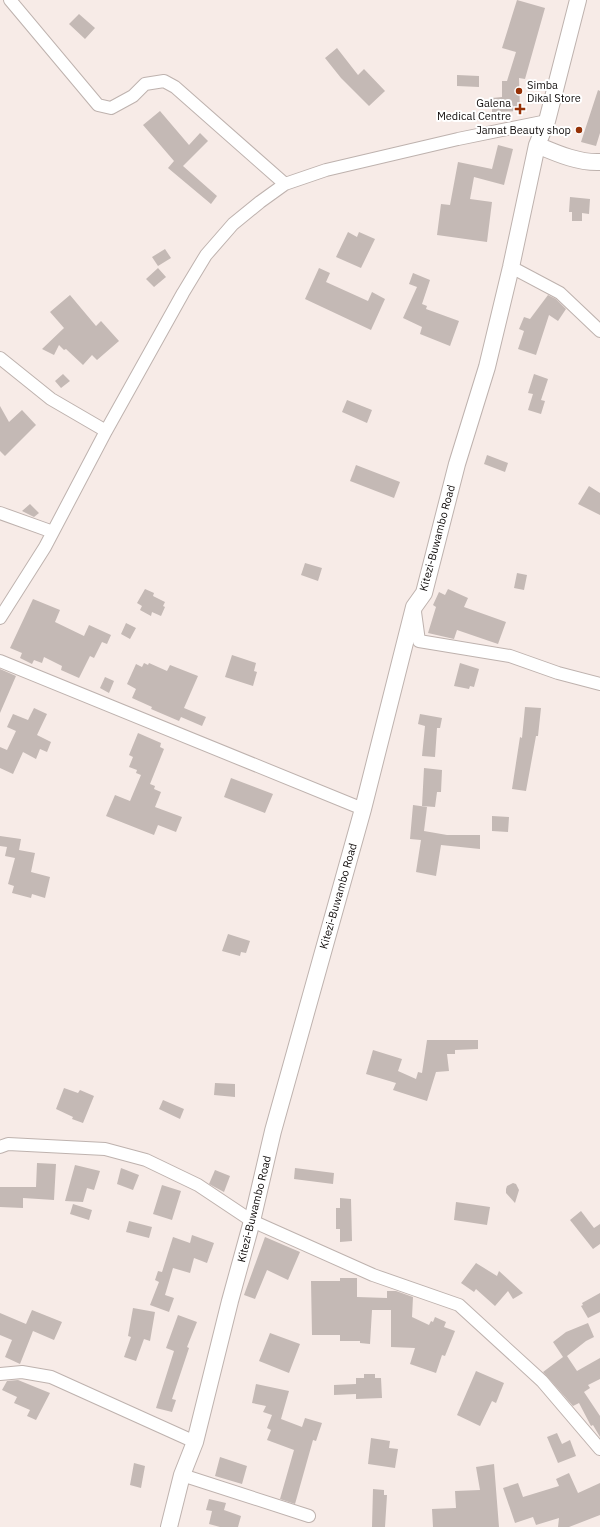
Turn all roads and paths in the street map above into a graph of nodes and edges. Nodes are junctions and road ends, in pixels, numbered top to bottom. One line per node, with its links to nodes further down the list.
1 (10, 0): 6 (street)
2 (578, 0): 3 (street, Kitezi-Buwambo Road)
3 (547, 121): 4 (street, Kitezi-Buwambo Road); 6 (street)
4 (536, 144): 5 (street); 7 (street, Kitezi-Buwambo Road)
5 (600, 162)
6 (285, 184): 10 (street)
7 (511, 267): 8 (street); 13 (street, Kitezi-Buwambo Road)
8 (600, 331)
9 (0, 358): 10 (street)
10 (106, 431): 12 (street)
11 (0, 513): 12 (street)
12 (53, 532): 14 (street)
13 (414, 607): 16 (street); 17 (street, Kitezi-Buwambo Road)
14 (0, 618)
15 (0, 661): 17 (street)
16 (600, 684)
17 (363, 809): 19 (street, Kitezi-Buwambo Road)
18 (0, 1147): 19 (street)
19 (252, 1221): 21 (street, Kitezi-Buwambo Road); 22 (street)
20 (0, 1374): 21 (street)
21 (195, 1442): 23 (street, Kitezi-Buwambo Road)
22 (600, 1449)
23 (182, 1475): 24 (street); 25 (street, Kitezi-Buwambo Road)
24 (309, 1516)
25 (170, 1527)

